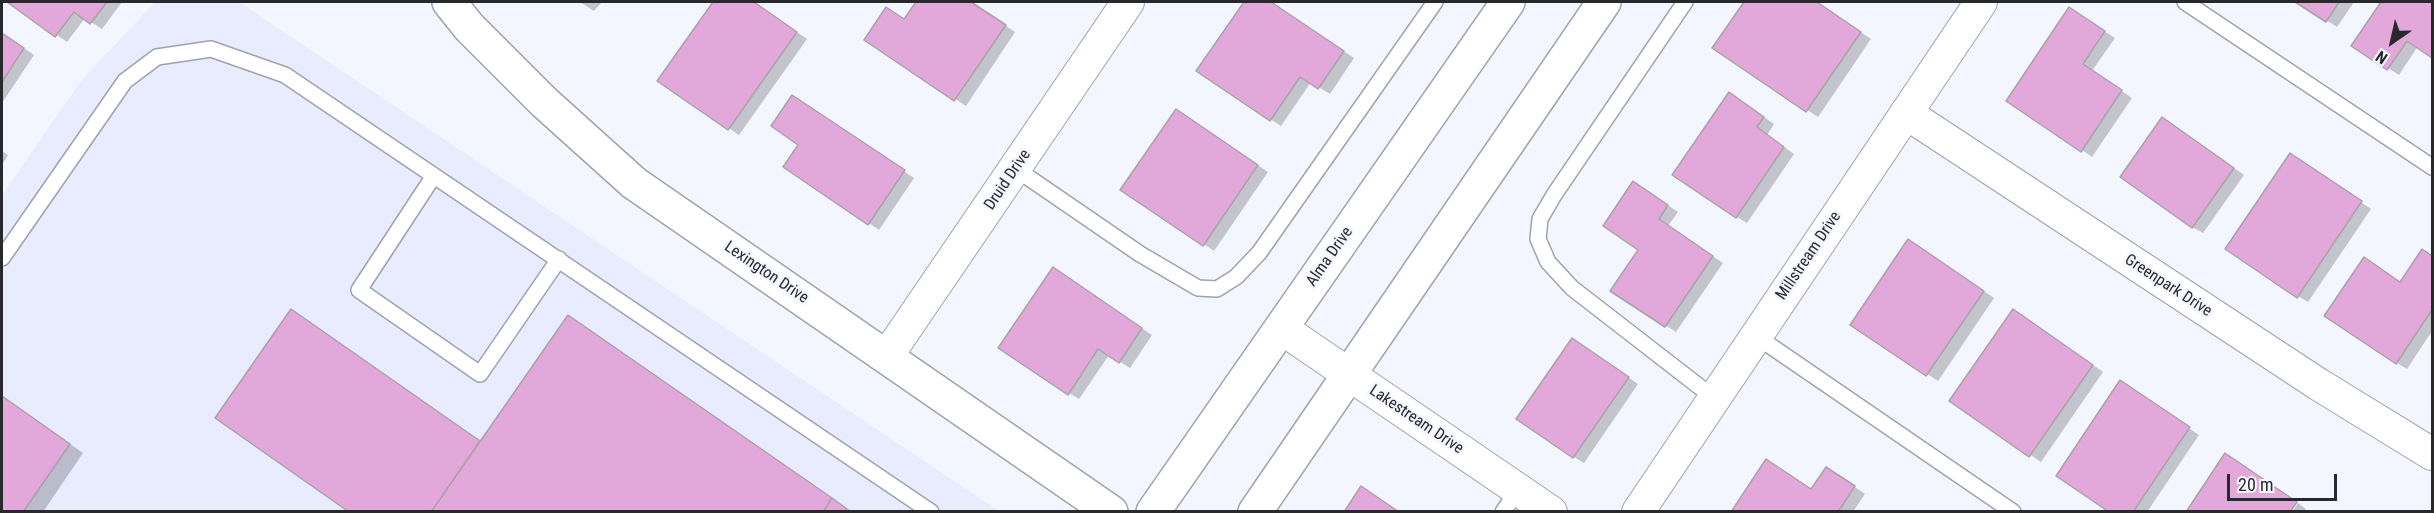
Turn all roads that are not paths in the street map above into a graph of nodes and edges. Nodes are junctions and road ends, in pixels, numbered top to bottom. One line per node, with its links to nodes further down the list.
1 (449, 2): 17 (main road, Lexington Drive)
2 (1128, 2): 11 (street, Druid Drive)
3 (1435, 2): 11 (lane)
4 (1508, 2): 15 (main road, Alma Drive)
5 (1604, 2): 18 (main road)
6 (1685, 2): 19 (lane)
7 (1981, 2): 9 (street, Millstream Drive)
8 (2185, 2): 10 (lane)
9 (1906, 113): 16 (street, Millstream Drive); 20 (street, Greenpark Drive)
10 (2433, 167)
11 (1016, 169): 17 (street, Druid Drive)
12 (433, 177): 13 (lane); 14 (lane); 14 (lane)
13 (2, 258)
14 (559, 259): 22 (lane)
15 (1281, 327): 18 (street, Lakestream Drive); 24 (main road, Alma Drive)
16 (1756, 336): 19 (street, Millstream Drive); 28 (lane)
17 (887, 356): 23 (main road, Lexington Drive)
18 (1349, 375): 21 (street, Lakestream Drive); 25 (main road)
19 (1714, 398): 27 (street, Millstream Drive)
20 (2433, 454)
21 (1510, 500): 26 (street, Lakestream Drive)
22 (931, 512)
23 (1111, 512)
24 (1153, 512)
25 (1254, 512)
26 (1551, 512)
27 (1638, 512)
28 (2013, 512)

